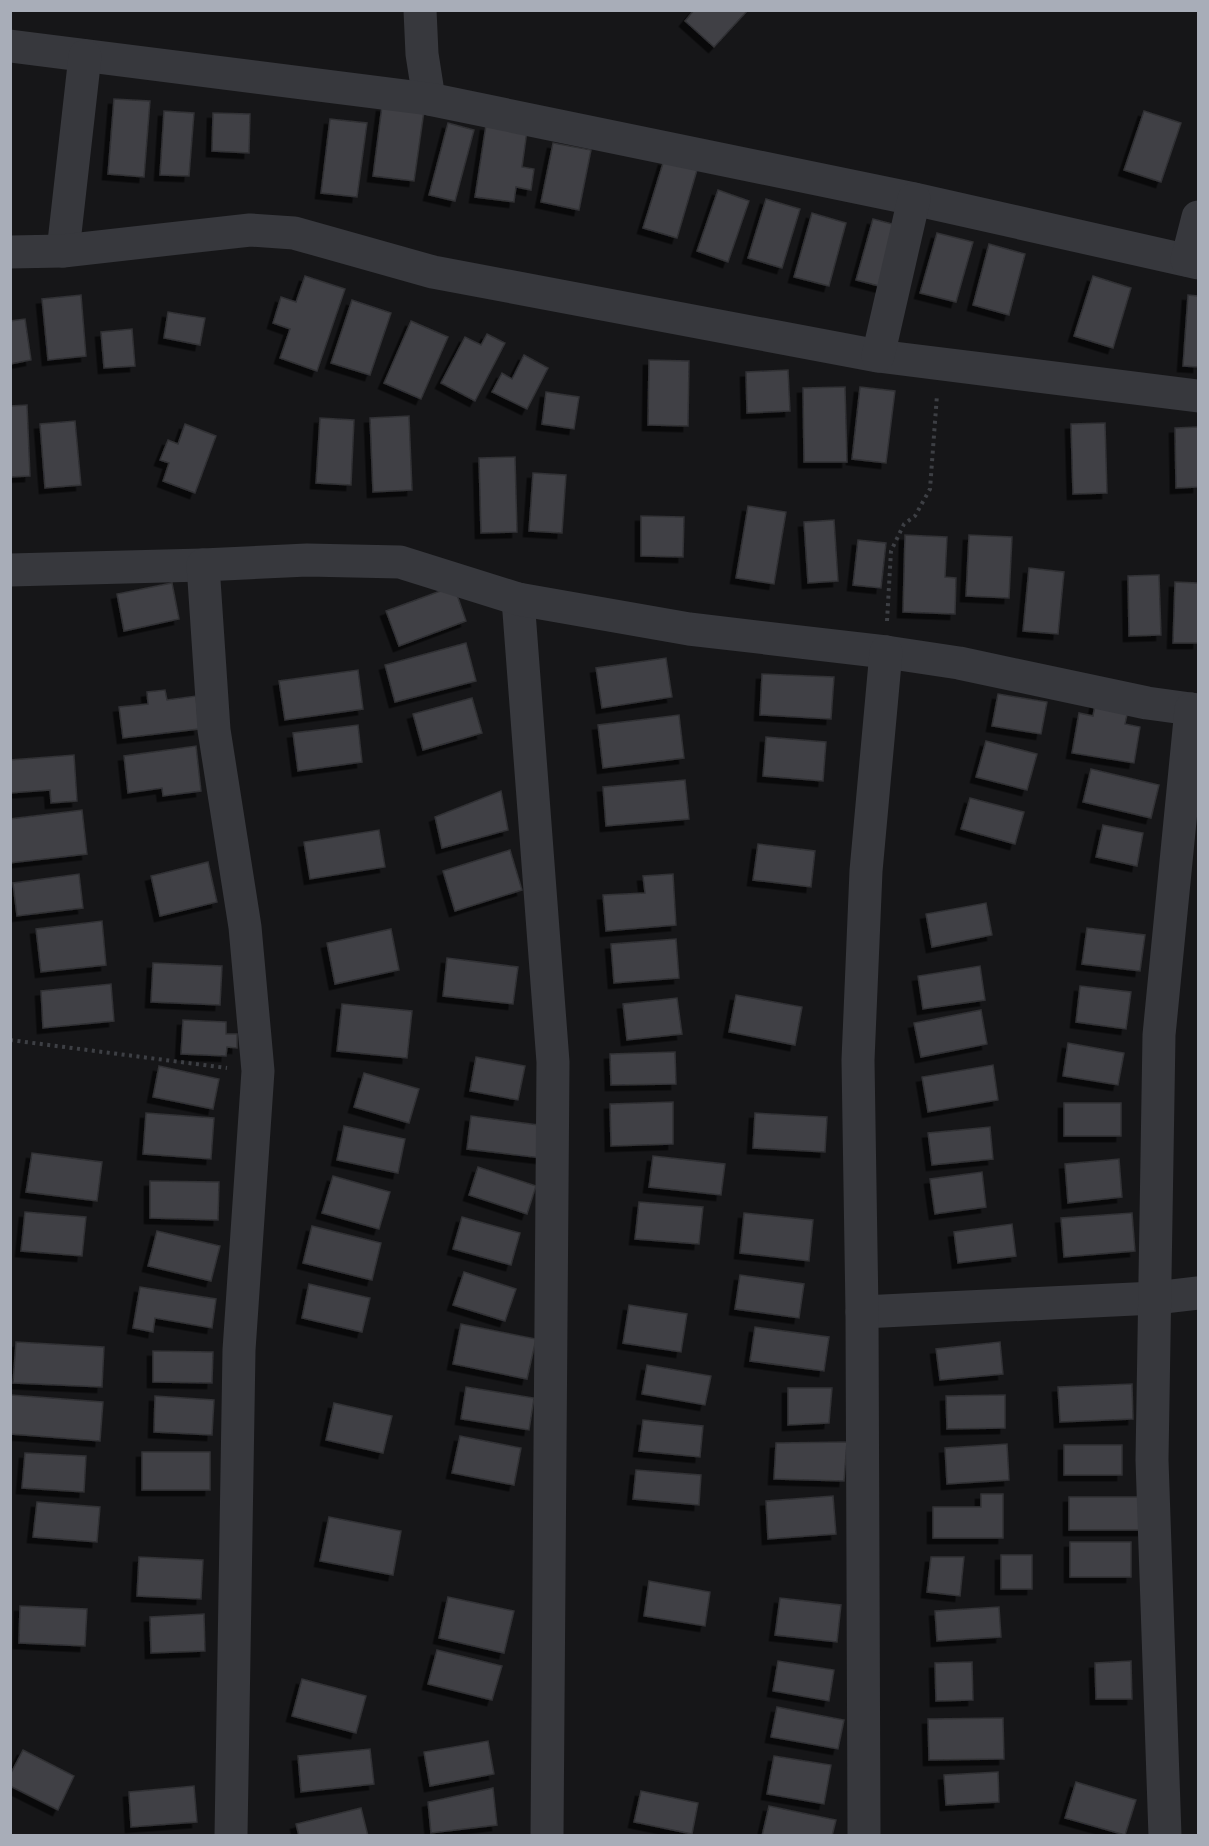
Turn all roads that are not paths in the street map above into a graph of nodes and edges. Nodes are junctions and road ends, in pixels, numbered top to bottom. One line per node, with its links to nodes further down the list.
1 (420, 10): 4 (street)
2 (10, 46): 3 (street)
3 (85, 56): 4 (street); 7 (street)
4 (429, 99): 5 (street)
5 (914, 199): 9 (street); 10 (street)
6 (1198, 217): 9 (street)
7 (63, 251): 8 (street); 10 (street)
8 (10, 252)
9 (1193, 262)
10 (878, 356): 11 (street)
11 (1198, 396)
12 (203, 565): 13 (street); 14 (street); 20 (street)
13 (10, 570)
14 (518, 599): 15 (street); 21 (street)
15 (886, 652): 16 (street); 19 (street)
16 (1195, 710): 18 (street)
17 (1198, 1293): 18 (street)
18 (1155, 1298): 19 (street); 23 (street)
19 (862, 1312): 22 (street)
20 (231, 1836)
21 (547, 1836)
22 (864, 1836)
23 (1165, 1836)

